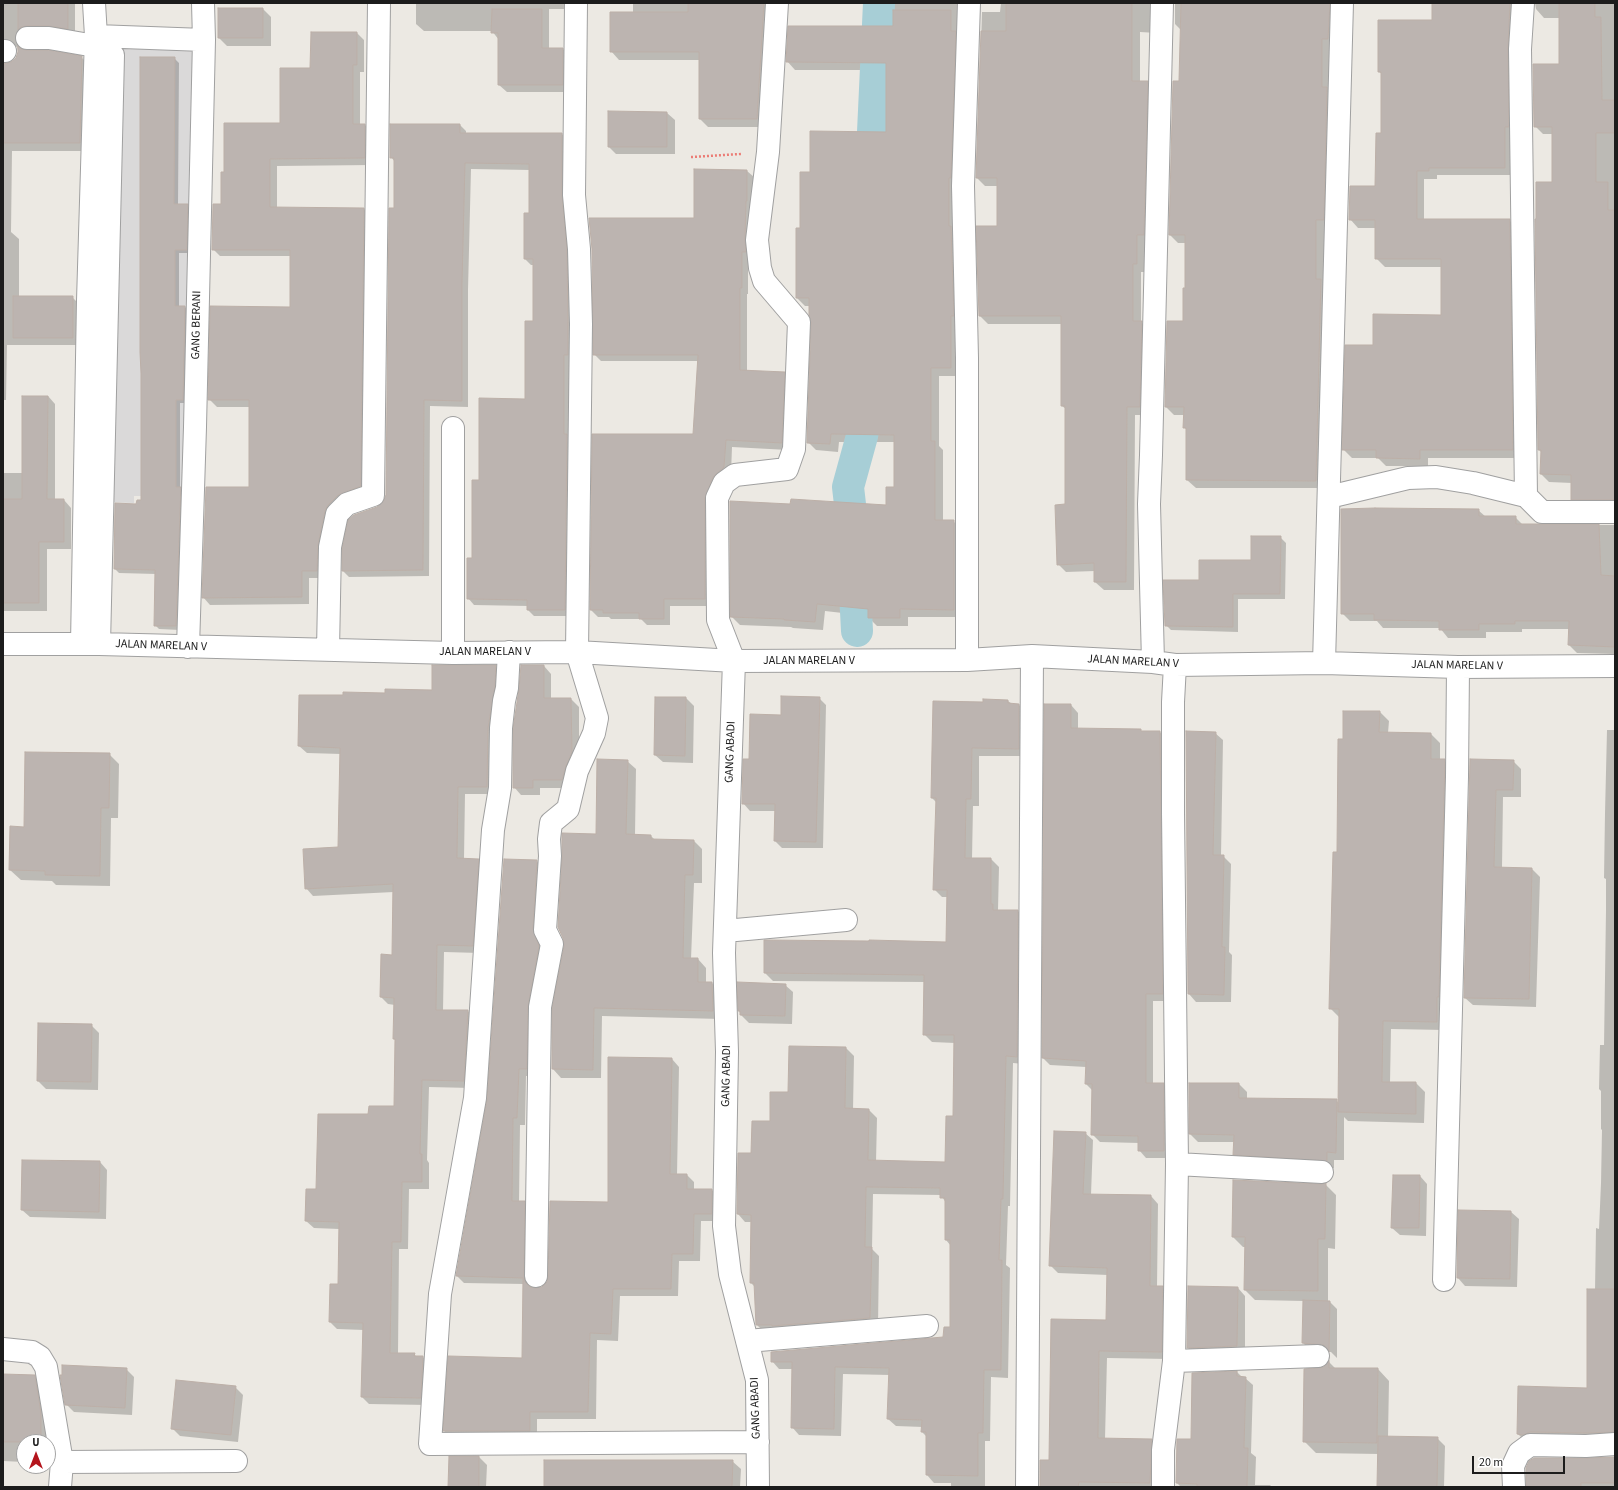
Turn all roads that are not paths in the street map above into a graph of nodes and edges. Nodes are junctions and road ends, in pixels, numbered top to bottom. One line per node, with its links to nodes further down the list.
1 (94, 3): 12 (street)
2 (203, 3): 11 (street, GANG BERANI)
3 (378, 3): 20 (street)
4 (576, 3): 22 (street)
5 (777, 3): 26 (street)
6 (969, 3): 25 (street)
7 (1162, 3): 27 (street)
8 (1342, 3): 15 (street)
9 (1523, 3): 14 (street)
10 (28, 38): 12 (street)
11 (204, 40): 12 (street); 19 (street, GANG BERANI)
12 (102, 46): 18 (street)
13 (453, 428): 23 (street)
14 (1526, 496): 15 (street); 16 (street)
15 (1328, 497): 28 (street)
16 (1615, 512)
17 (3, 644): 18 (street, JALAN MARELAN V)
18 (90, 644): 19 (street, JALAN MARELAN V)
19 (188, 647): 20 (street, JALAN MARELAN V)
20 (328, 650): 23 (street, JALAN MARELAN V)
21 (509, 652): 22 (street, JALAN MARELAN V); 23 (street, JALAN MARELAN V); 43 (street)
22 (577, 652): 26 (street, JALAN MARELAN V); 36 (street)
23 (453, 653)
24 (1032, 656): 25 (street, JALAN MARELAN V); 27 (street, JALAN MARELAN V); 49 (street)
25 (967, 660): 26 (street, JALAN MARELAN V)
26 (734, 661): 33 (street, GANG ABADI)
27 (1152, 662): 29 (street, JALAN MARELAN V)
28 (1324, 663): 29 (street, JALAN MARELAN V); 31 (street, JALAN MARELAN V)
29 (1175, 665): 34 (street)
30 (1615, 666): 31 (street, JALAN MARELAN V)
31 (1458, 667): 37 (street)
32 (846, 920): 33 (street)
33 (725, 931): 39 (street, GANG ABADI)
34 (1177, 1164): 35 (street); 42 (street)
35 (1322, 1172)
36 (536, 1276)
37 (1444, 1280)
38 (927, 1326): 39 (street)
39 (748, 1341): 43 (street, GANG ABADI)
40 (3, 1349): 46 (street)
41 (1318, 1356): 42 (street)
42 (1174, 1361): 50 (street)
43 (758, 1442): 48 (street, GANG ABADI)
44 (1615, 1444): 51 (street)
45 (236, 1461): 46 (street)
46 (62, 1462): 47 (street)
47 (60, 1487)
48 (758, 1487)
49 (1027, 1487)
50 (1163, 1487)
51 (1514, 1487)

